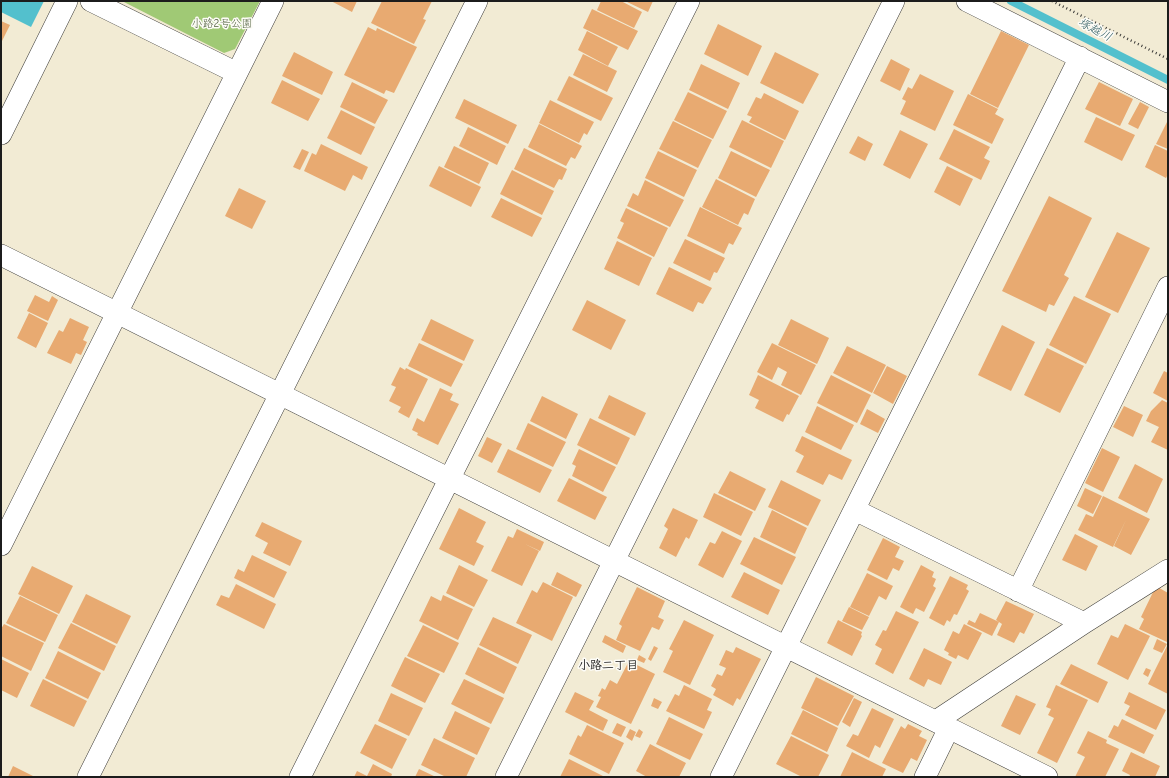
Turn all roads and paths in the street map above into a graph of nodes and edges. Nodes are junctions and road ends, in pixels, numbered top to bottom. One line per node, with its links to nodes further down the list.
1 (67, 1): 13 (street)
2 (91, 1): 11 (street)
3 (273, 1): 11 (street)
4 (477, 1): 17 (street)
5 (689, 1): 18 (street)
6 (894, 1): 21 (street)
7 (967, 1): 9 (street)
8 (1052, 1): 10 (path)
9 (1080, 58): 12 (street); 19 (street)
10 (1168, 59)
11 (237, 73): 16 (street)
12 (1168, 102)
13 (1, 134)
14 (1, 255): 16 (street)
15 (1168, 286): 23 (street)
16 (117, 313): 17 (street); 20 (street)
17 (280, 394): 18 (street); 27 (street)
18 (450, 478): 21 (street); 28 (street)
19 (855, 510): 23 (street); 25 (street)
20 (1, 545)
21 (614, 560): 25 (street); 29 (street)
22 (1168, 570): 24 (street)
23 (1018, 591): 24 (street)
24 (1084, 623): 26 (street)
25 (787, 647): 26 (street); 30 (street)
26 (942, 725): 31 (street); 32 (street)
27 (88, 777)
28 (300, 777)
29 (506, 777)
30 (721, 777)
31 (925, 777)
32 (1047, 777)

